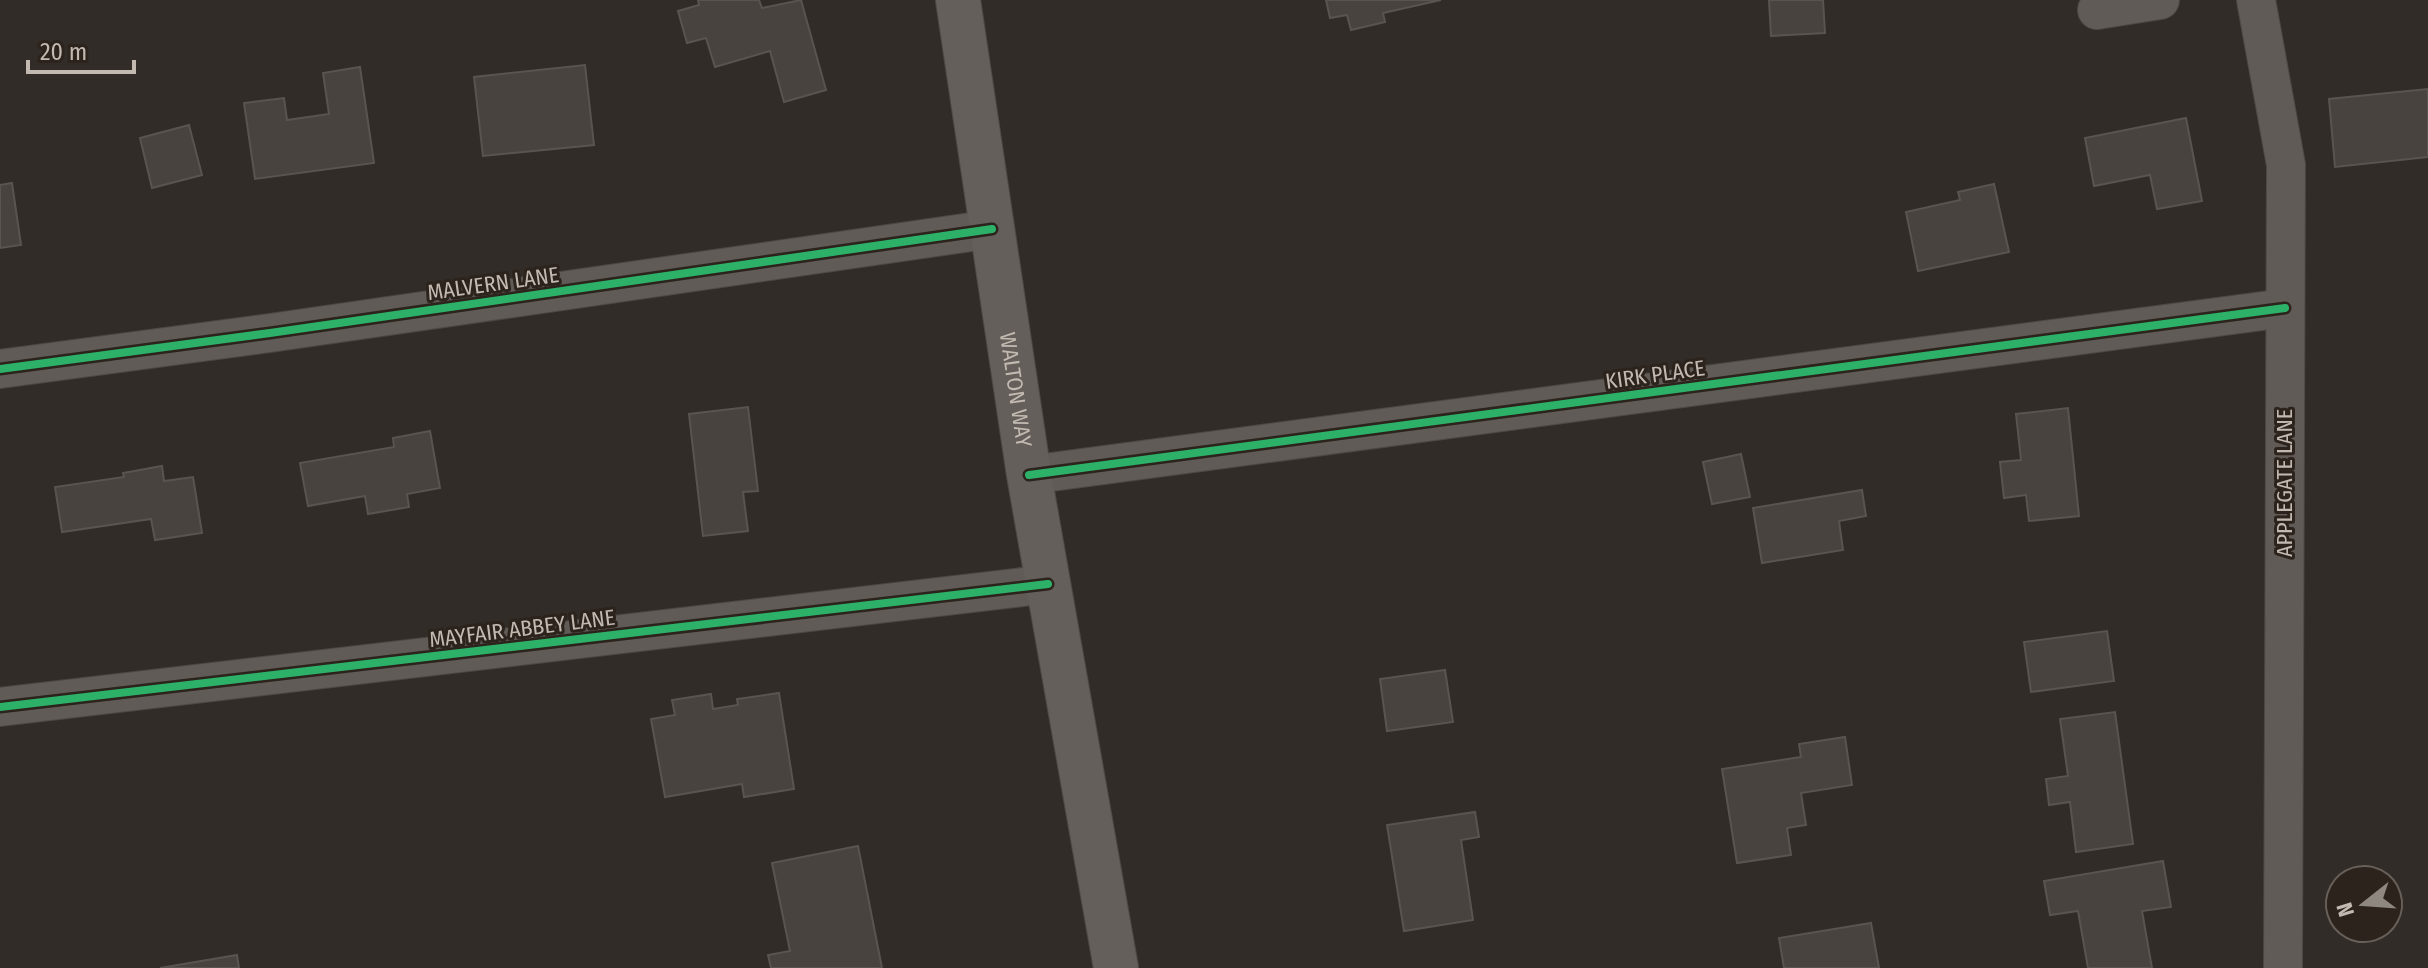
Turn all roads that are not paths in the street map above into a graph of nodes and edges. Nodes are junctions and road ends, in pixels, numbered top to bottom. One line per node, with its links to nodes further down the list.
1 (958, 0): 5 (main road, WALTON WAY)
2 (2160, 0): 4 (street)
3 (2256, 0): 6 (street, APPLEGATE LANE)
4 (2097, 10)
5 (992, 229): 7 (street, MALVERN LANE); 8 (main road, WALTON WAY)
6 (2285, 308): 8 (street, KIRK PLACE); 12 (street, APPLEGATE LANE)
7 (0, 369)
8 (1029, 475): 9 (main road, WALTON WAY)
9 (1048, 584): 10 (street, MAYFAIR ABBEY LANE); 11 (main road, WALTON WAY)
10 (0, 707)
11 (1116, 968)
12 (2283, 968)

